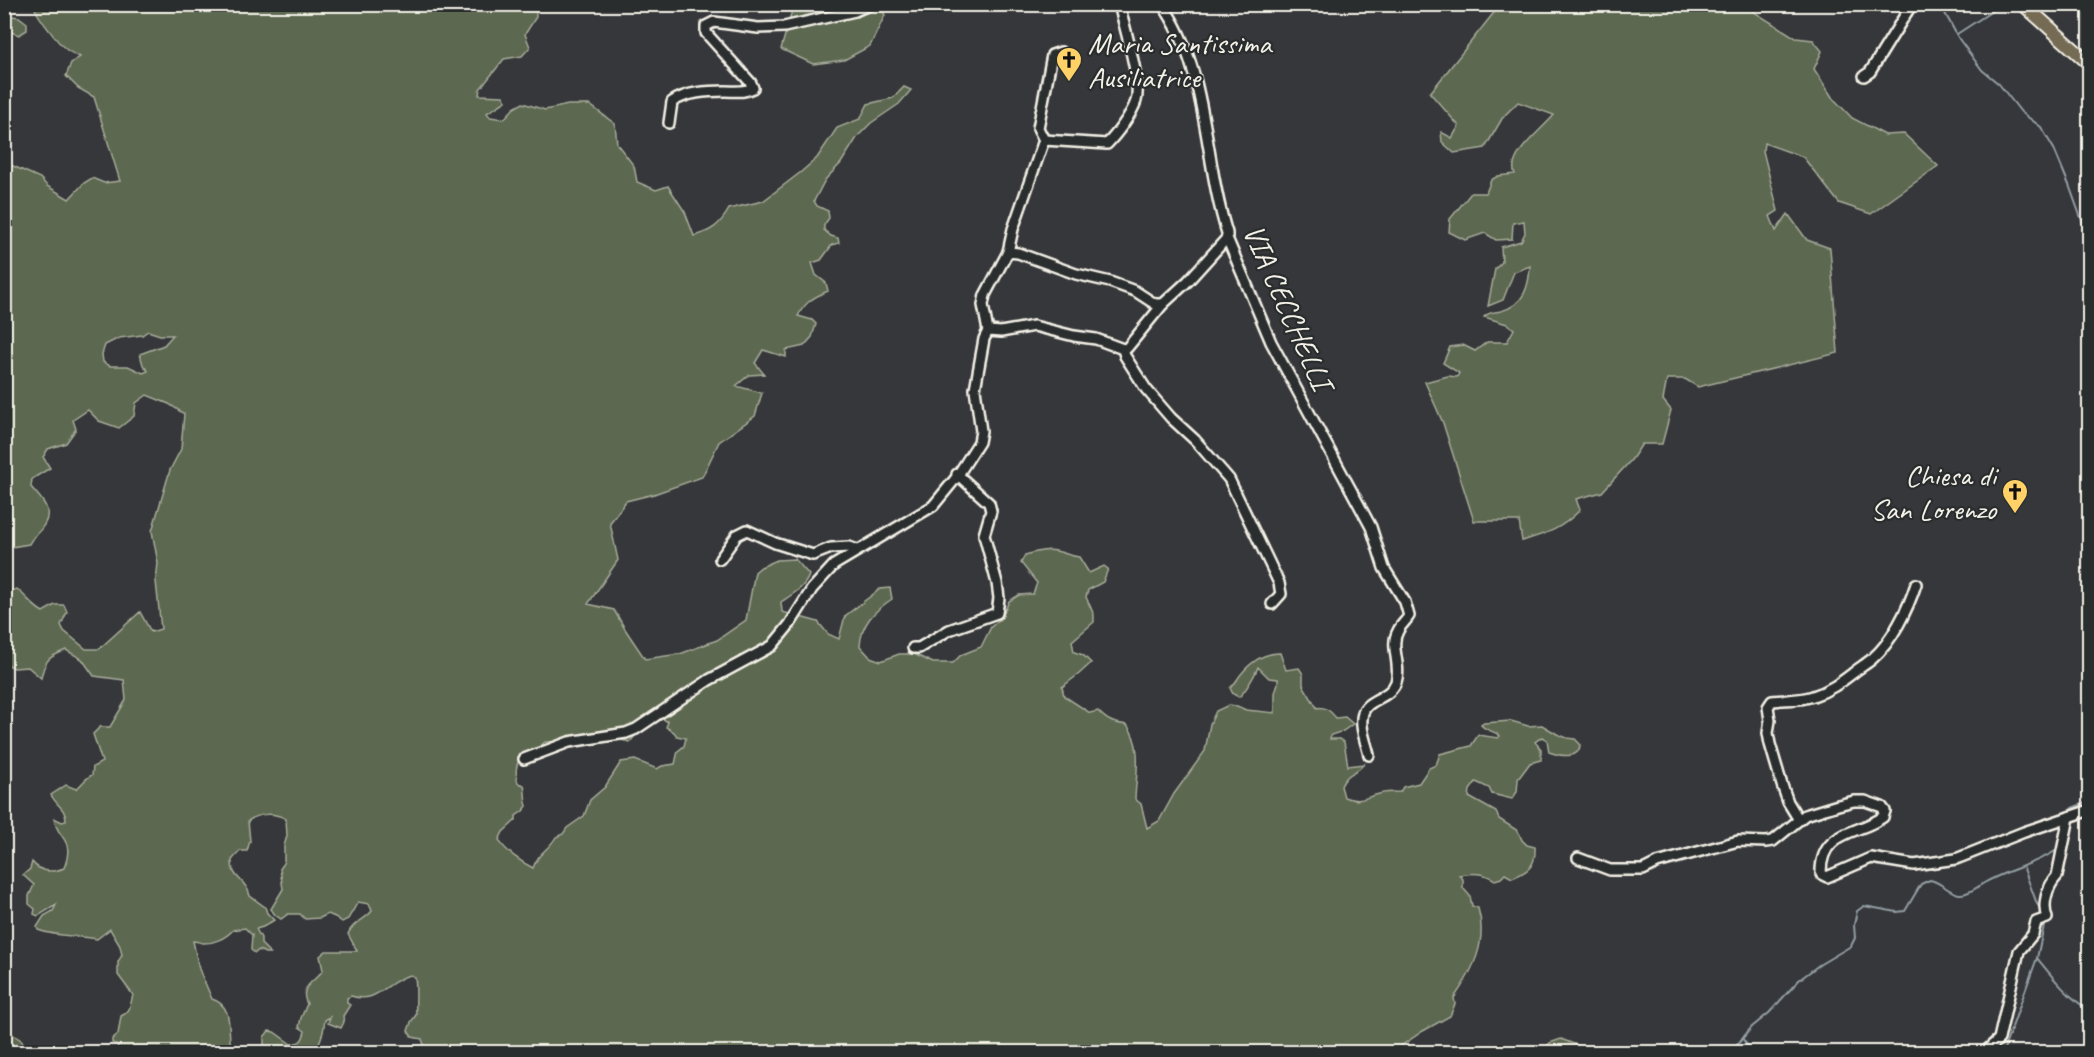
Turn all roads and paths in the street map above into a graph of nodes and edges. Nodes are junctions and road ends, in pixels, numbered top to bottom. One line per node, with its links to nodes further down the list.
1 (871, 4): 9 (street)
2 (1119, 4): 10 (street)
3 (1162, 4): 11 (street, VIA CECCHELLI)
4 (1912, 4): 8 (street)
5 (2024, 4): 7 (main road)
6 (1061, 52): 10 (street)
7 (2090, 64)
8 (1864, 76)
9 (669, 123)
10 (1044, 140): 12 (street)
11 (1227, 238): 13 (street); 22 (street, VIA CECCHELLI)
12 (1008, 252): 13 (street); 14 (street)
13 (1163, 304): 15 (street)
14 (988, 331): 15 (street); 16 (street)
15 (1123, 350): 20 (street)
16 (957, 474): 17 (street); 21 (street)
17 (857, 550): 18 (street); 23 (street)
18 (720, 559)
19 (1916, 584): 26 (street)
20 (1272, 604)
21 (914, 648)
22 (1369, 755)
23 (524, 759)
24 (2090, 810): 25 (street)
25 (2067, 817): 26 (street); 28 (street)
26 (1799, 820): 27 (street)
27 (1578, 858)
28 (1984, 1053)

